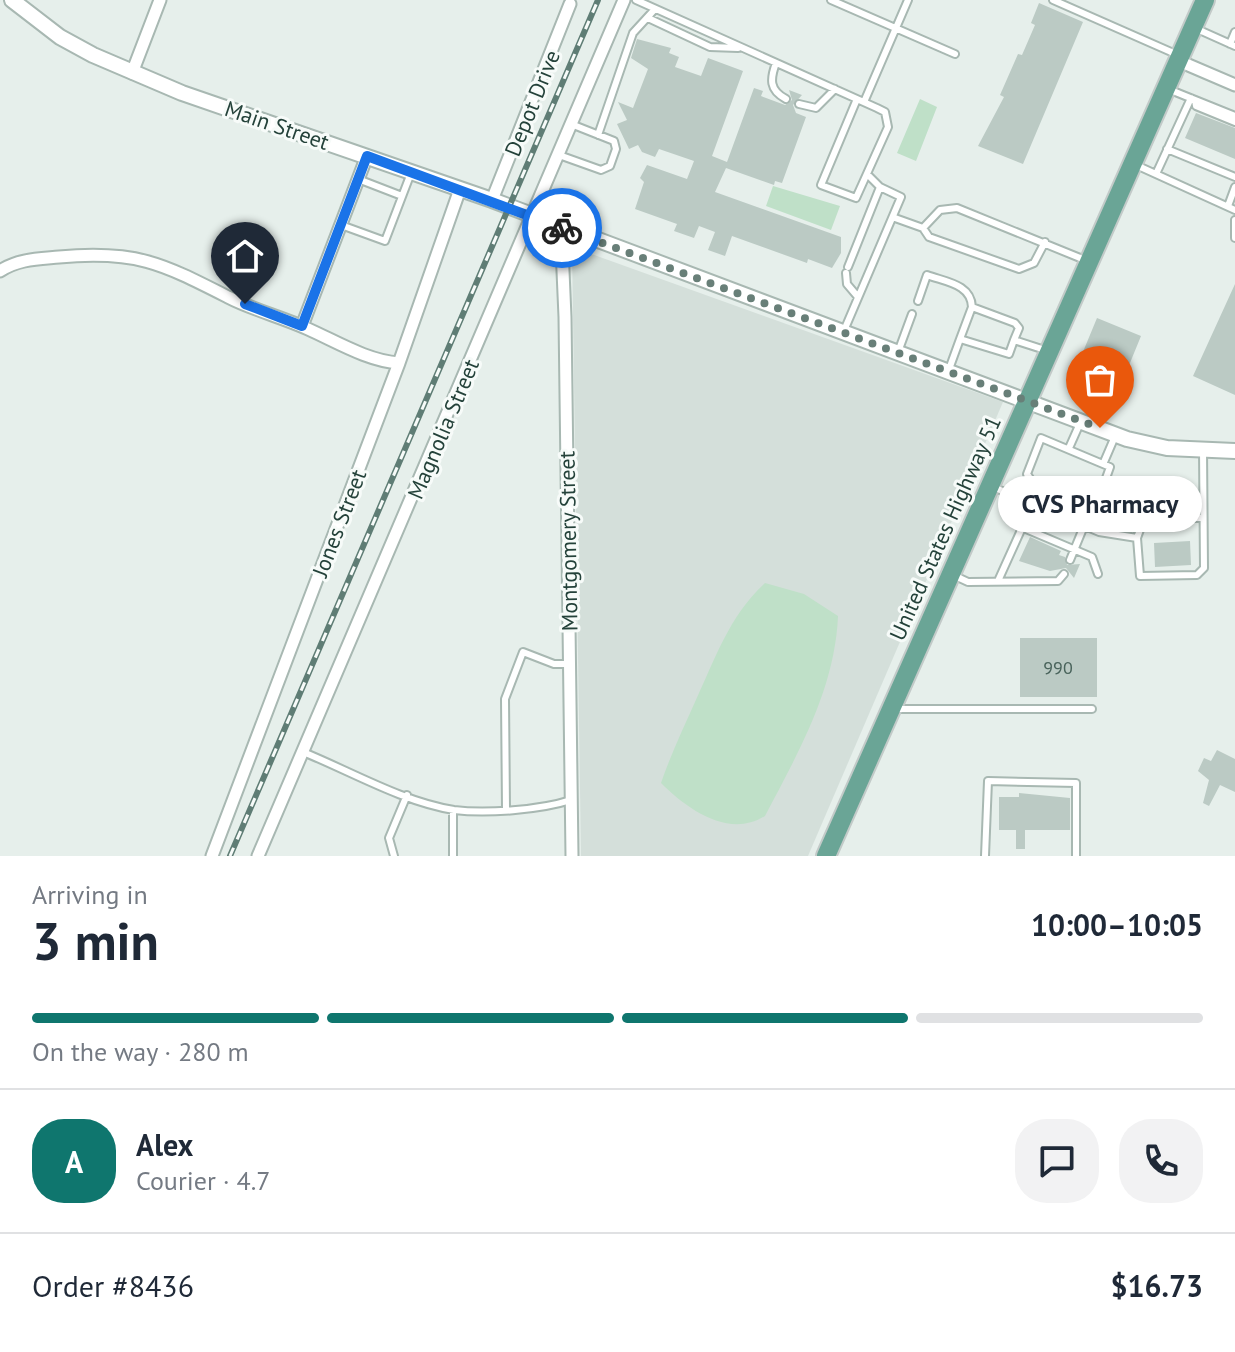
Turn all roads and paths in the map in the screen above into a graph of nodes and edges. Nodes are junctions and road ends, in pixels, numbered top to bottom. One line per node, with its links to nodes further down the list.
1 (12, 0): 20 (street, Main Street)
2 (160, 0): 20 (street)
3 (624, 0): 29 (street, Magnolia Street)
4 (636, 0): 10 (lane)
5 (831, 0): 12 (lane)
6 (908, 0): 12 (lane)
7 (1053, 0): 18 (lane)
8 (1205, 0): 13 (main road, United States Highway 51)
9 (570, 4): 44 (street, Depot Drive)
10 (655, 9): 11 (lane); 16 (lane)
11 (648, 18): 16 (lane); 30 (lane)
12 (896, 27): 17 (lane); 26 (lane)
13 (1193, 27): 15 (lane); 18 (main road, United States Highway 51)
14 (1235, 32): 15 (lane)
15 (1232, 45)
16 (742, 48): 19 (lane)
17 (955, 54)
18 (1180, 59): 21 (street); 22 (main road, United States Highway 51)
19 (776, 63): 23 (lane); 24 (lane)
20 (132, 73): 33 (street, Main Street)
21 (1235, 85)
22 (1167, 88): 25 (lane); 34 (main road, United States Highway 51)
23 (835, 89): 26 (lane); 27 (lane)
24 (786, 99)
25 (1193, 99): 28 (lane); 31 (lane)
26 (860, 100): 36 (lane); 36 (lane)
27 (799, 104)
28 (1235, 119)
29 (571, 124): 30 (lane); 32 (street, Magnolia Street)
30 (598, 135): 32 (lane)
31 (1167, 149): 37 (lane); 38 (lane)
32 (559, 155): 46 (street, Magnolia Street)
33 (367, 156): 35 (street, Main Street); 39 (street)
34 (1132, 163): 37 (lane); 54 (main road, United States Highway 51)
35 (412, 172): 42 (street, Main Street); 43 (lane)
36 (867, 174): 40 (lane)
37 (1156, 174): 45 (lane)
38 (1235, 177)
39 (358, 179): 43 (lane); 49 (street)
40 (880, 187): 47 (lane); 56 (lane)
41 (1235, 187): 45 (lane)
42 (460, 189): 44 (street, Main Street); 66 (street, Jones Street)
43 (402, 196): 49 (lane)
44 (492, 200): 46 (street, Main Street)
45 (1231, 208)
46 (534, 217): 50 (street, Main Street); 94 (street, Magnolia Street)
47 (895, 218): 51 (lane); 56 (lane)
48 (1235, 220): 52 (lane)
49 (341, 225): 60 (street)
50 (556, 226): 61 (street, Main Street); 91 (street, Montgomery Street)
51 (923, 228): 53 (lane); 53 (lane)
52 (1235, 238)
53 (1045, 242): 54 (lane)
54 (1088, 261): 64 (main road, United States Highway 51)
55 (0, 271): 60 (street)
56 (858, 297): 61 (lane)
57 (918, 301): 58 (lane)
58 (972, 307): 62 (lane); 63 (lane)
59 (912, 314): 65 (lane)
60 (302, 326): 66 (street)
61 (843, 333): 65 (street, Main Street)
62 (960, 339): 63 (lane); 67 (lane)
63 (1014, 340): 64 (lane)
64 (1049, 351): 68 (main road, United States Highway 51)
65 (898, 353): 67 (street, Main Street)
66 (399, 363): 99 (street, Jones Street)
67 (948, 372): 68 (street, Main Street)
68 (1027, 401): 69 (street, Main Street); 75 (main road, United States Highway 51)
69 (1081, 421): 70 (street, Main Street); 71 (lane)
70 (1116, 434): 72 (street, Main Street); 74 (lane)
71 (1069, 448): 74 (lane); 76 (lane)
72 (1203, 449): 73 (street, Main Street); 77 (lane)
73 (1235, 451)
74 (1104, 462): 79 (lane)
75 (990, 486): 78 (lane); 87 (main road, United States Highway 51)
76 (1040, 488): 78 (lane); 79 (lane)
77 (1203, 497): 80 (lane); 81 (lane)
78 (1032, 504): 82 (lane); 83 (lane)
79 (1084, 507): 82 (lane)
80 (1141, 518): 81 (lane); 84 (lane)
81 (1203, 518): 84 (lane)
82 (1081, 524): 84 (lane); 85 (lane)
83 (1021, 527): 85 (lane); 90 (lane)
84 (1137, 538)
85 (1075, 549): 86 (lane); 89 (lane)
86 (1070, 560)
87 (951, 574): 90 (lane); 92 (main road, United States Highway 51)
88 (1064, 574): 90 (lane)
89 (1098, 574)
90 (998, 581)
91 (569, 664): 96 (street, Montgomery Street); 97 (lane)
92 (891, 709): 93 (lane); 104 (main road, United States Highway 51)
93 (1092, 709)
94 (303, 752): 95 (lane); 100 (street, Magnolia Street)
95 (407, 795): 98 (lane); 101 (lane)
96 (571, 800): 97 (lane); 103 (street, Montgomery Street)
97 (506, 809): 98 (lane)
98 (453, 810): 102 (lane)
99 (212, 856)
100 (258, 856)
101 (394, 856)
102 (453, 856)
103 (572, 856)
104 (826, 856)
105 (985, 856): 106 (lane)
106 (1076, 856)

